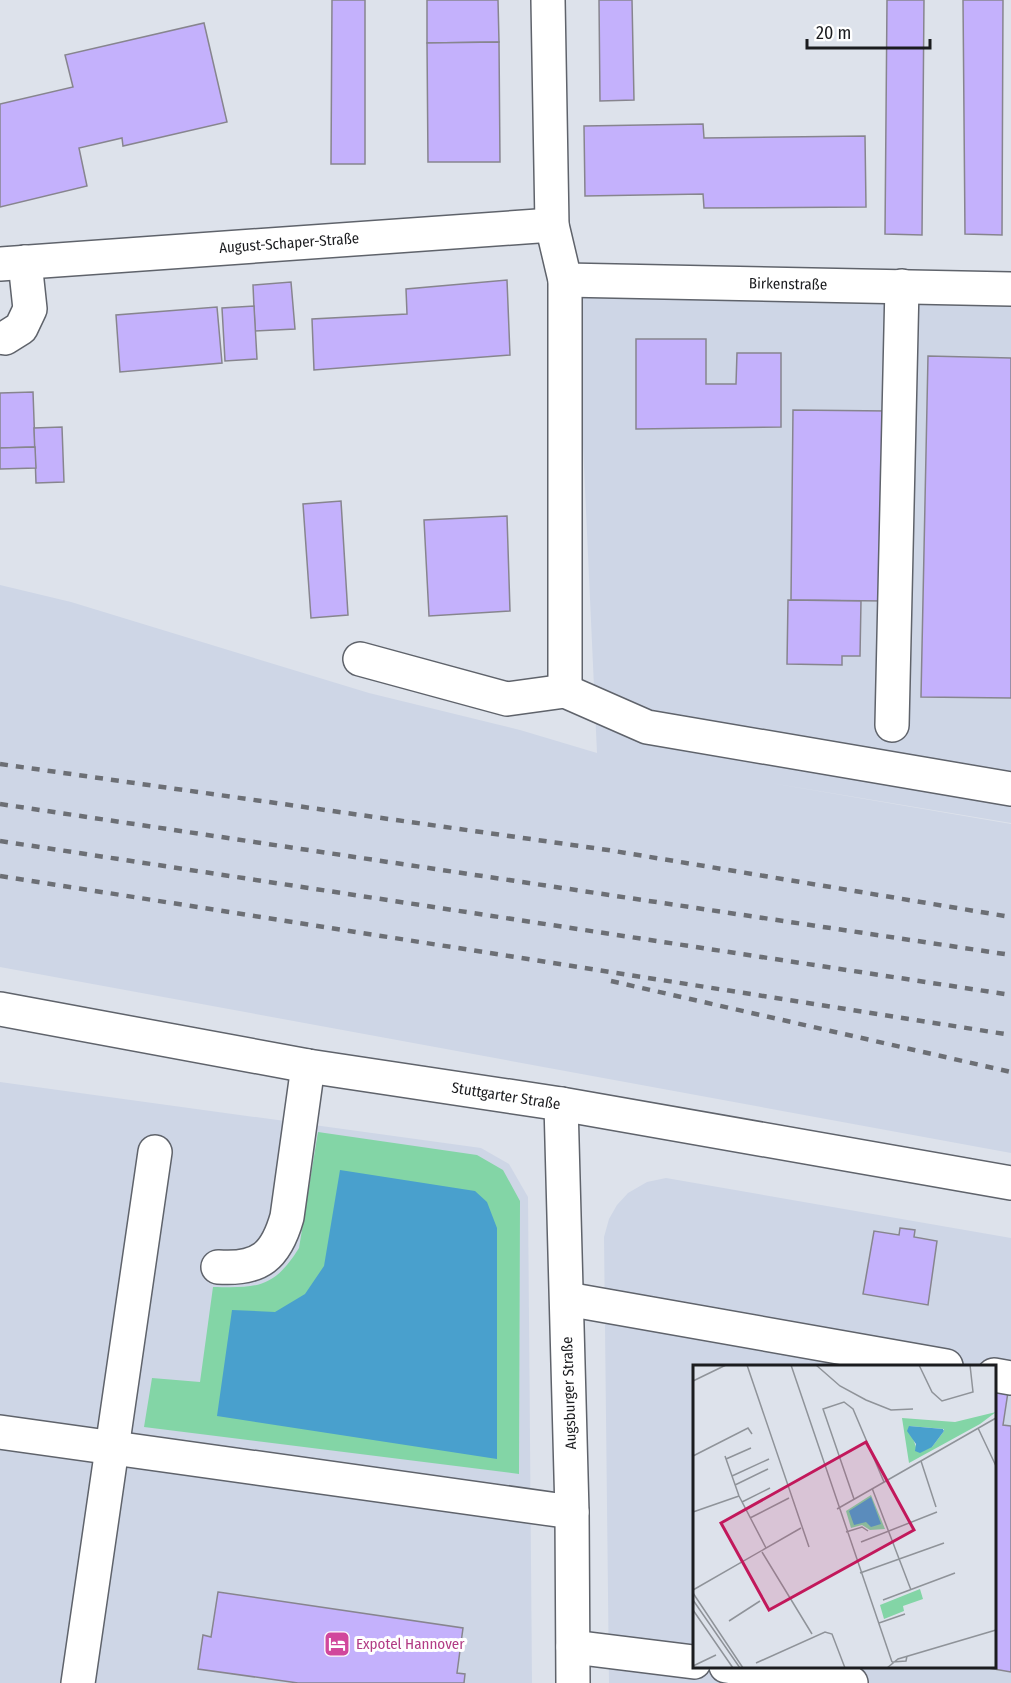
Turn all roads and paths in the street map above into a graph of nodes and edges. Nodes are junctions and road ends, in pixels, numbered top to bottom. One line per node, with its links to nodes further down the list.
1 (548, 0): 2 (street)
2 (552, 225): 3 (street, August-Schaper-Straße); 4 (street)
3 (13, 263): 7 (street, August-Schaper-Straße)
4 (565, 280): 5 (street, Birkenstraße); 9 (street)
5 (902, 286): 6 (street, Birkenstraße); 10 (street)
6 (1011, 289)
7 (5, 338)
8 (360, 659): 9 (street)
9 (565, 691): 11 (street)
10 (892, 725)
11 (1011, 789)
12 (0, 1010): 13 (street, Stuttgarter Straße)
13 (308, 1066): 14 (street, Stuttgarter Straße); 17 (street)
14 (561, 1104): 16 (street, Stuttgarter Straße); 18 (street, Augsburger Straße)
15 (155, 1152): 23 (street)
16 (1011, 1183)
17 (218, 1267)
18 (567, 1299): 19 (street); 24 (street, Augsburger Straße)
19 (940, 1365)
20 (996, 1375): 21 (street)
21 (1011, 1378)
22 (0, 1432): 23 (street)
23 (112, 1448): 24 (street); 28 (street)
24 (572, 1512): 25 (street, Augsburger Straße)
25 (573, 1647): 26 (street); 29 (street, Augsburger Straße)
26 (693, 1662)
27 (741, 1668): 30 (street)
28 (78, 1683)
29 (573, 1683)
30 (851, 1683)

